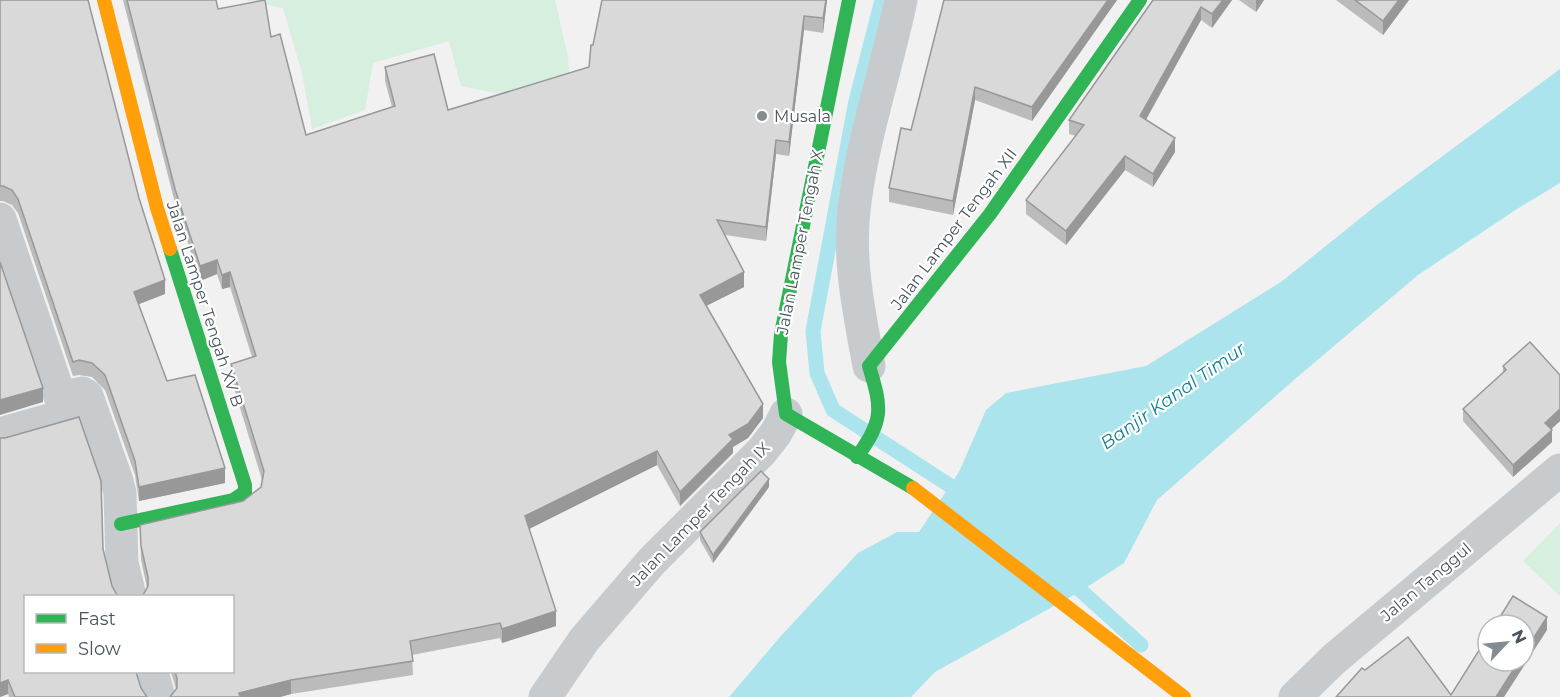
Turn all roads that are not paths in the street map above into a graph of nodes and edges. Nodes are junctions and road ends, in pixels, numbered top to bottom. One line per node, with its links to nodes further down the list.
1 (104, 0): 12 (street, Jalan Lamper Tengah XV B)
2 (849, 0): 8 (street, Jalan Lamper Tengah X)
3 (901, 0): 6 (street)
4 (1140, 0): 6 (street, Jalan Lamper Tengah XII)
5 (0, 219): 7 (street)
6 (869, 366): 10 (street)
7 (91, 408): 9 (street); 12 (street)
8 (786, 414): 10 (street); 17 (street, Jalan Lamper Tengah IX)
9 (0, 434)
10 (859, 454): 15 (street)
11 (1560, 470): 18 (street, Jalan Tanggul)
12 (121, 524): 13 (street)
13 (130, 595)
14 (152, 673): 16 (street)
15 (1180, 694)
16 (159, 697)
17 (545, 697)
18 (1295, 697)

